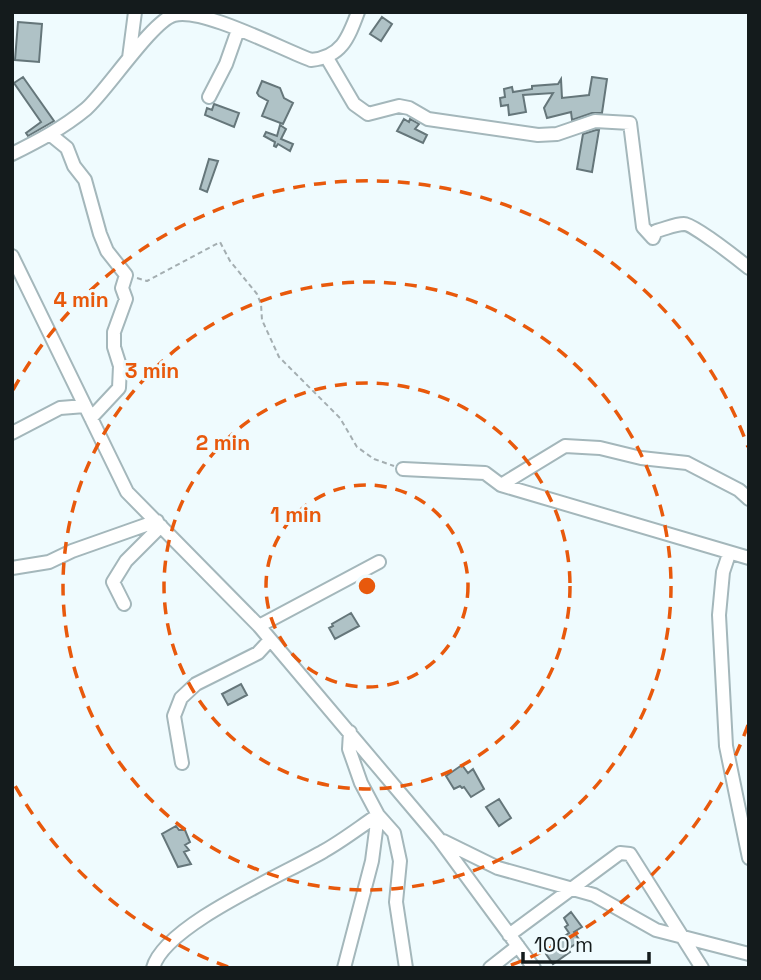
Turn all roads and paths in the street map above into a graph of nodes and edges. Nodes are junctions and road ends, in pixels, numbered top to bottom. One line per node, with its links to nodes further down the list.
1 (135, 12): 7 (street)
2 (152, 12): 4 (street)
3 (358, 12): 6 (street)
4 (171, 16): 5 (street); 7 (street)
5 (238, 30): 6 (street); 8 (street)
6 (327, 58): 12 (street)
7 (129, 59): 9 (street)
8 (209, 97)
9 (51, 135): 10 (street); 13 (street)
10 (12, 154)
11 (12, 256): 14 (street)
12 (749, 268)
13 (126, 275): 16 (street); 18 (path)
14 (24, 281): 15 (street); 16 (street)
15 (12, 289)
16 (88, 412): 17 (street); 21 (street)
17 (12, 433)
18 (403, 469): 19 (street)
19 (501, 485): 20 (street); 22 (street)
20 (749, 499)
21 (159, 524): 25 (street); 26 (street); 27 (street)
22 (729, 554): 23 (street); 33 (street)
23 (749, 558)
24 (379, 562): 27 (street)
25 (12, 568)
26 (124, 604)
27 (260, 626): 28 (street)
28 (270, 640): 29 (street); 30 (street)
29 (349, 732): 31 (street); 32 (street)
30 (182, 763)
31 (377, 815): 39 (street); 40 (street); 41 (street)
32 (439, 839): 34 (street); 35 (street)
33 (749, 858)
34 (571, 888): 35 (street); 36 (street); 36 (street)
35 (509, 935): 37 (street)
36 (683, 937): 38 (street); 44 (street)
37 (518, 946): 42 (street); 43 (street)
38 (749, 954)
39 (153, 968)
40 (344, 968)
41 (406, 968)
42 (490, 968)
43 (534, 968)
44 (702, 968)

